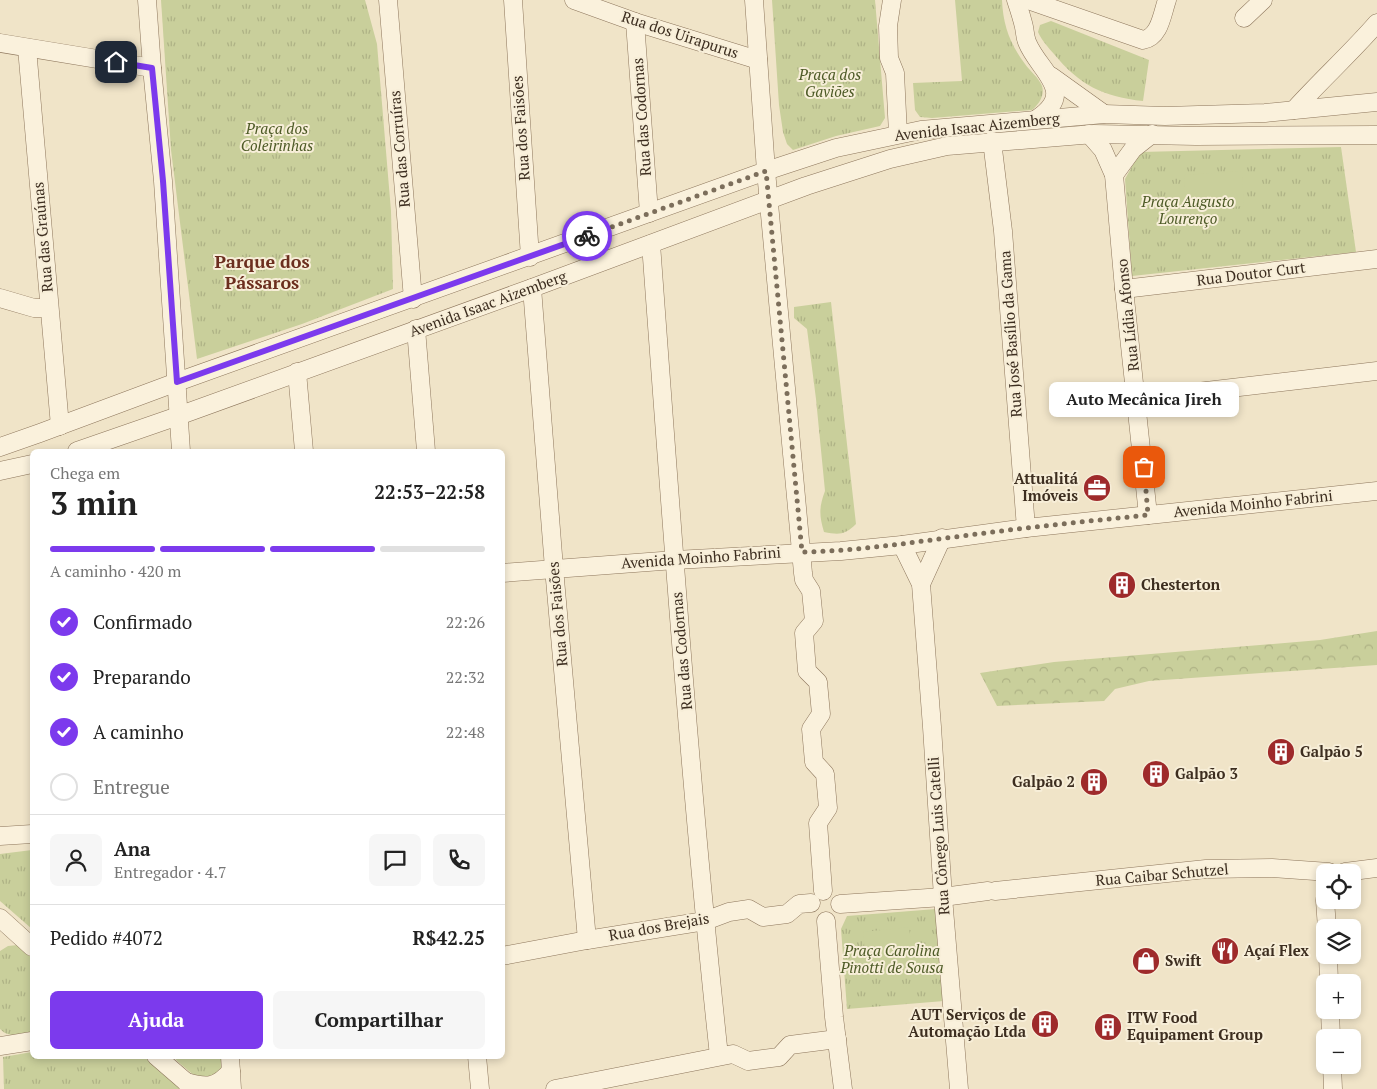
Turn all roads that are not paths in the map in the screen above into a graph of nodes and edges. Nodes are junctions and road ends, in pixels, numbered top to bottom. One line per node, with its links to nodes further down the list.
1 (147, 0): 16 (street)
2 (388, 0): 39 (street, Rua das Corruíras)
3 (513, 0): 34 (street, Rua dos Faisões)
4 (574, 0): 11 (street, Rua dos Uirapurus)
5 (754, 0): 15 (street)
6 (892, 0): 22 (street)
7 (1028, 0): 8 (street); 17 (street)
8 (1167, 0)
9 (1263, 0): 10 (street)
10 (1244, 18)
11 (635, 22): 15 (street, Rua dos Uirapurus); 32 (street, Rua das Codornas)
12 (1377, 23): 19 (street)
13 (0, 43): 14 (street)
14 (27, 48): 16 (street); 40 (street, Rua das Graúnas)
15 (758, 60): 28 (street)
16 (152, 68): 44 (street)
17 (1051, 76): 20 (street); 21 (street)
18 (1377, 102): 19 (street, Avenida Isaac Aizemberg)
19 (1294, 110): 20 (street, Avenida Isaac Aizemberg)
20 (1104, 114): 21 (street, Avenida Isaac Aizemberg)
21 (1035, 120): 22 (street, Avenida Isaac Aizemberg)
22 (898, 134): 27 (street, Avenida Isaac Aizemberg)
23 (1089, 134): 24 (street, Avenida Isaac Aizemberg); 26 (street, Avenida Isaac Aizemberg); 30 (street, Rua Lídia Afonso)
24 (1152, 134): 25 (street, Avenida Isaac Aizemberg); 30 (street)
25 (1377, 135)
26 (992, 142): 29 (street, Avenida Isaac Aizemberg); 57 (street, Rua José Basílio da Gama)
27 (836, 148): 28 (street, Avenida Isaac Aizemberg); 29 (street)
28 (766, 171): 31 (street); 32 (street, Avenida Isaac Aizemberg)
29 (838, 175): 31 (street, Avenida Isaac Aizemberg)
30 (1114, 175): 37 (street, Rua Lídia Afonso)
31 (769, 200): 33 (street, Avenida Isaac Aizemberg); 60 (street)
32 (649, 213): 34 (street, Avenida Isaac Aizemberg)
33 (651, 244): 36 (street, Avenida Isaac Aizemberg); 61 (street, Rua das Codornas)
34 (530, 257): 39 (street, Avenida Isaac Aizemberg)
35 (1377, 259): 37 (street, Rua Doutor Curt)
36 (532, 288): 41 (street, Avenida Isaac Aizemberg); 62 (street, Rua dos Faisões)
37 (1124, 289): 45 (street, Rua Lídia Afonso)
38 (0, 298): 40 (street)
39 (412, 299): 44 (street, Avenida Isaac Aizemberg)
40 (49, 308): 47 (street, Rua das Graúnas)
41 (416, 329): 43 (street, Avenida Isaac Aizemberg); 52 (street)
42 (1377, 371): 45 (street)
43 (296, 372): 46 (street, Avenida Isaac Aizemberg); 51 (street)
44 (177, 382): 46 (street); 47 (street, Avenida Isaac Aizemberg)
45 (1137, 399): 56 (street, Rua Lídia Afonso)
46 (178, 416): 49 (street, Avenida Isaac Aizemberg); 50 (street)
47 (60, 426): 48 (street, Avenida Isaac Aizemberg)
48 (0, 446)
49 (83, 449)
50 (181, 449)
51 (304, 449)
52 (426, 449)
53 (30, 464): 54 (street)
54 (0, 471)
55 (1377, 491): 56 (street, Avenida Moinho Fabrini)
56 (1148, 515): 57 (street, Avenida Moinho Fabrini)
57 (1026, 528): 58 (street, Avenida Moinho Fabrini)
58 (942, 538): 59 (street, Avenida Moinho Fabrini); 64 (street, Rua Cônego Luis Catelli)
59 (902, 545): 60 (street, Avenida Moinho Fabrini); 64 (street, Rua Cônego Luis Catelli)
60 (802, 552): 61 (street, Avenida Moinho Fabrini); 70 (street)
61 (675, 560): 62 (street, Avenida Moinho Fabrini); 74 (street, Rua das Codornas)
62 (554, 568): 63 (street, Avenida Moinho Fabrini); 76 (street, Rua dos Faisões)
63 (505, 573)
64 (921, 584): 71 (street, Rua Cônego Luis Catelli)
65 (30, 834): 66 (street)
66 (0, 836)
67 (1377, 868): 68 (street)
68 (1361, 870)
69 (1316, 871): 71 (street, Rua Caibar Schutzel)
70 (817, 897): 72 (street); 74 (street, Rua dos Brejais); 75 (street)
71 (943, 897): 72 (street, Rua Caibar Schutzel); 92 (street, Rua Cônego Luis Catelli)
72 (840, 904): 75 (street)
73 (0, 918): 77 (street)
74 (705, 921): 76 (street, Rua dos Brejais); 82 (street, Rua das Codornas)
75 (826, 921): 79 (street)
76 (588, 940): 78 (street, Rua dos Brejais)
77 (30, 945)
78 (505, 955)
79 (837, 1039): 82 (street); 91 (street)
80 (30, 1041): 81 (street)
81 (0, 1046)
82 (719, 1056): 90 (street)
83 (159, 1059): 87 (street)
84 (477, 1059): 89 (street)
85 (230, 1063): 87 (street); 88 (street)
86 (1332, 1074): 93 (street)
87 (188, 1086)
88 (232, 1089)
89 (480, 1089)
90 (555, 1089)
91 (843, 1089)
92 (959, 1089)
93 (1333, 1089)

